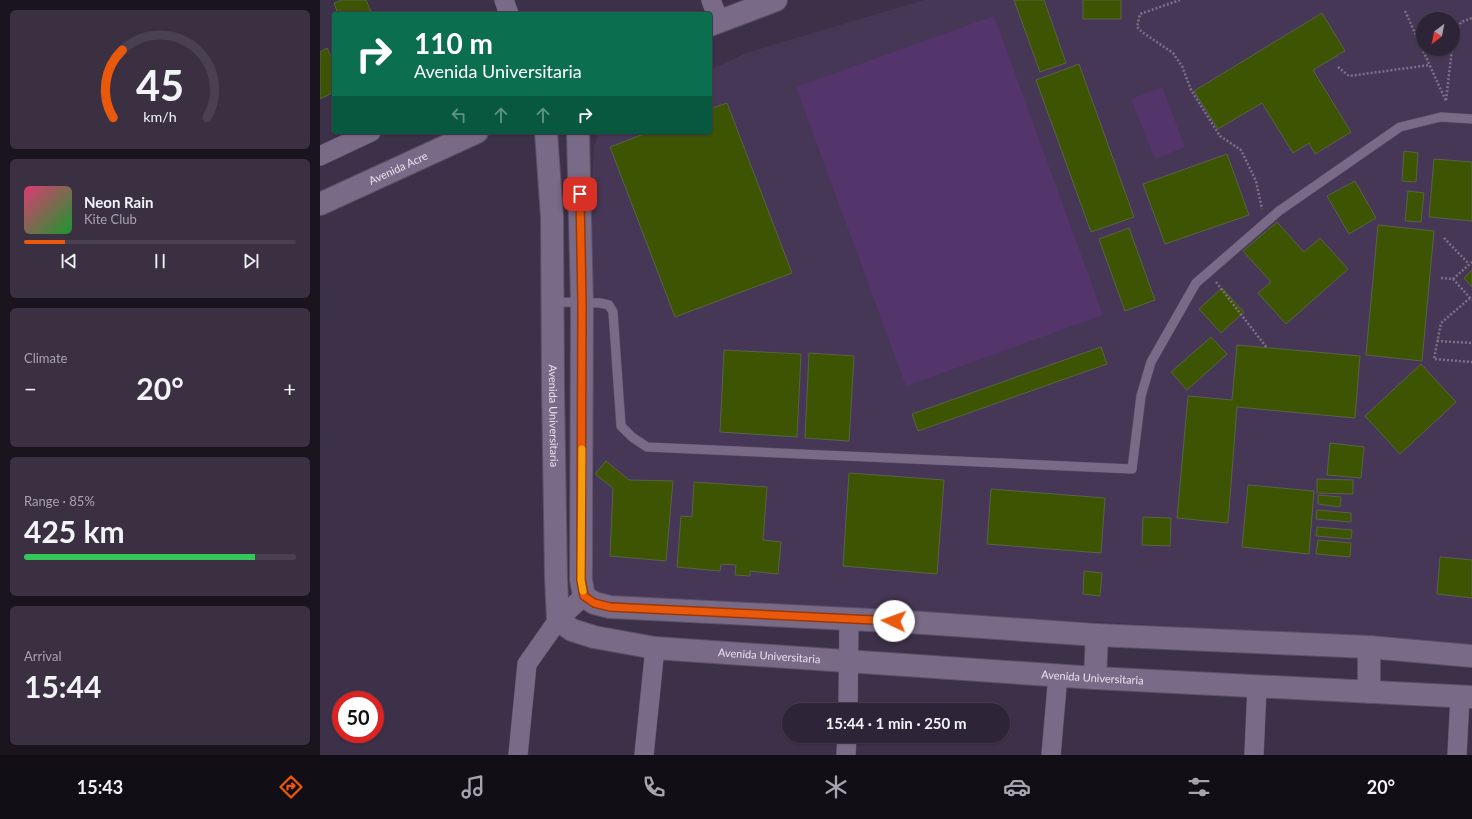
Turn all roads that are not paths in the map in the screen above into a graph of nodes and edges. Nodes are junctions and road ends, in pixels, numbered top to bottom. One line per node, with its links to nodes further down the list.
1 (504, 0): 4 (street)
2 (711, 0): 5 (street)
3 (776, 0): 5 (main road)
4 (508, 12)
5 (714, 23)
6 (1472, 119): 14 (lane)
7 (366, 134): 11 (street)
8 (473, 134): 12 (main road, Avenida Acre)
9 (546, 134): 13 (main road, Avenida Universitaria)
10 (578, 134): 14 (main road)
11 (320, 156)
12 (320, 204)
13 (552, 302): 14 (lane); 16 (main road, Avenida Universitaria)
14 (582, 304): 15 (main road)
15 (582, 415): 16 (main road); 17 (main road)
16 (553, 418): 19 (main road, Avenida Universitaria)
17 (584, 596): 18 (main road); 19 (street)
18 (849, 619): 20 (main road); 24 (street)
19 (558, 620): 22 (main road, Avenida Universitaria); 32 (street)
20 (1097, 635): 21 (main road); 26 (main road)
21 (1369, 647): 23 (main road); 28 (main road)
22 (655, 648): 24 (main road, Avenida Universitaria); 33 (street)
23 (1472, 656)
24 (850, 662): 25 (main road, Avenida Universitaria); 30 (street)
25 (1058, 675): 26 (main road, Avenida Universitaria); 35 (street)
26 (1095, 678): 27 (main road, Avenida Universitaria)
27 (1257, 686): 28 (main road, Avenida Universitaria); 36 (street)
28 (1369, 692): 29 (main road, Avenida Universitaria)
29 (1466, 697): 37 (street)
30 (848, 703)
31 (847, 743): 34 (street)
32 (518, 755)
33 (644, 755)
34 (846, 755)
35 (1051, 755)
36 (1254, 755)
37 (1457, 755)

